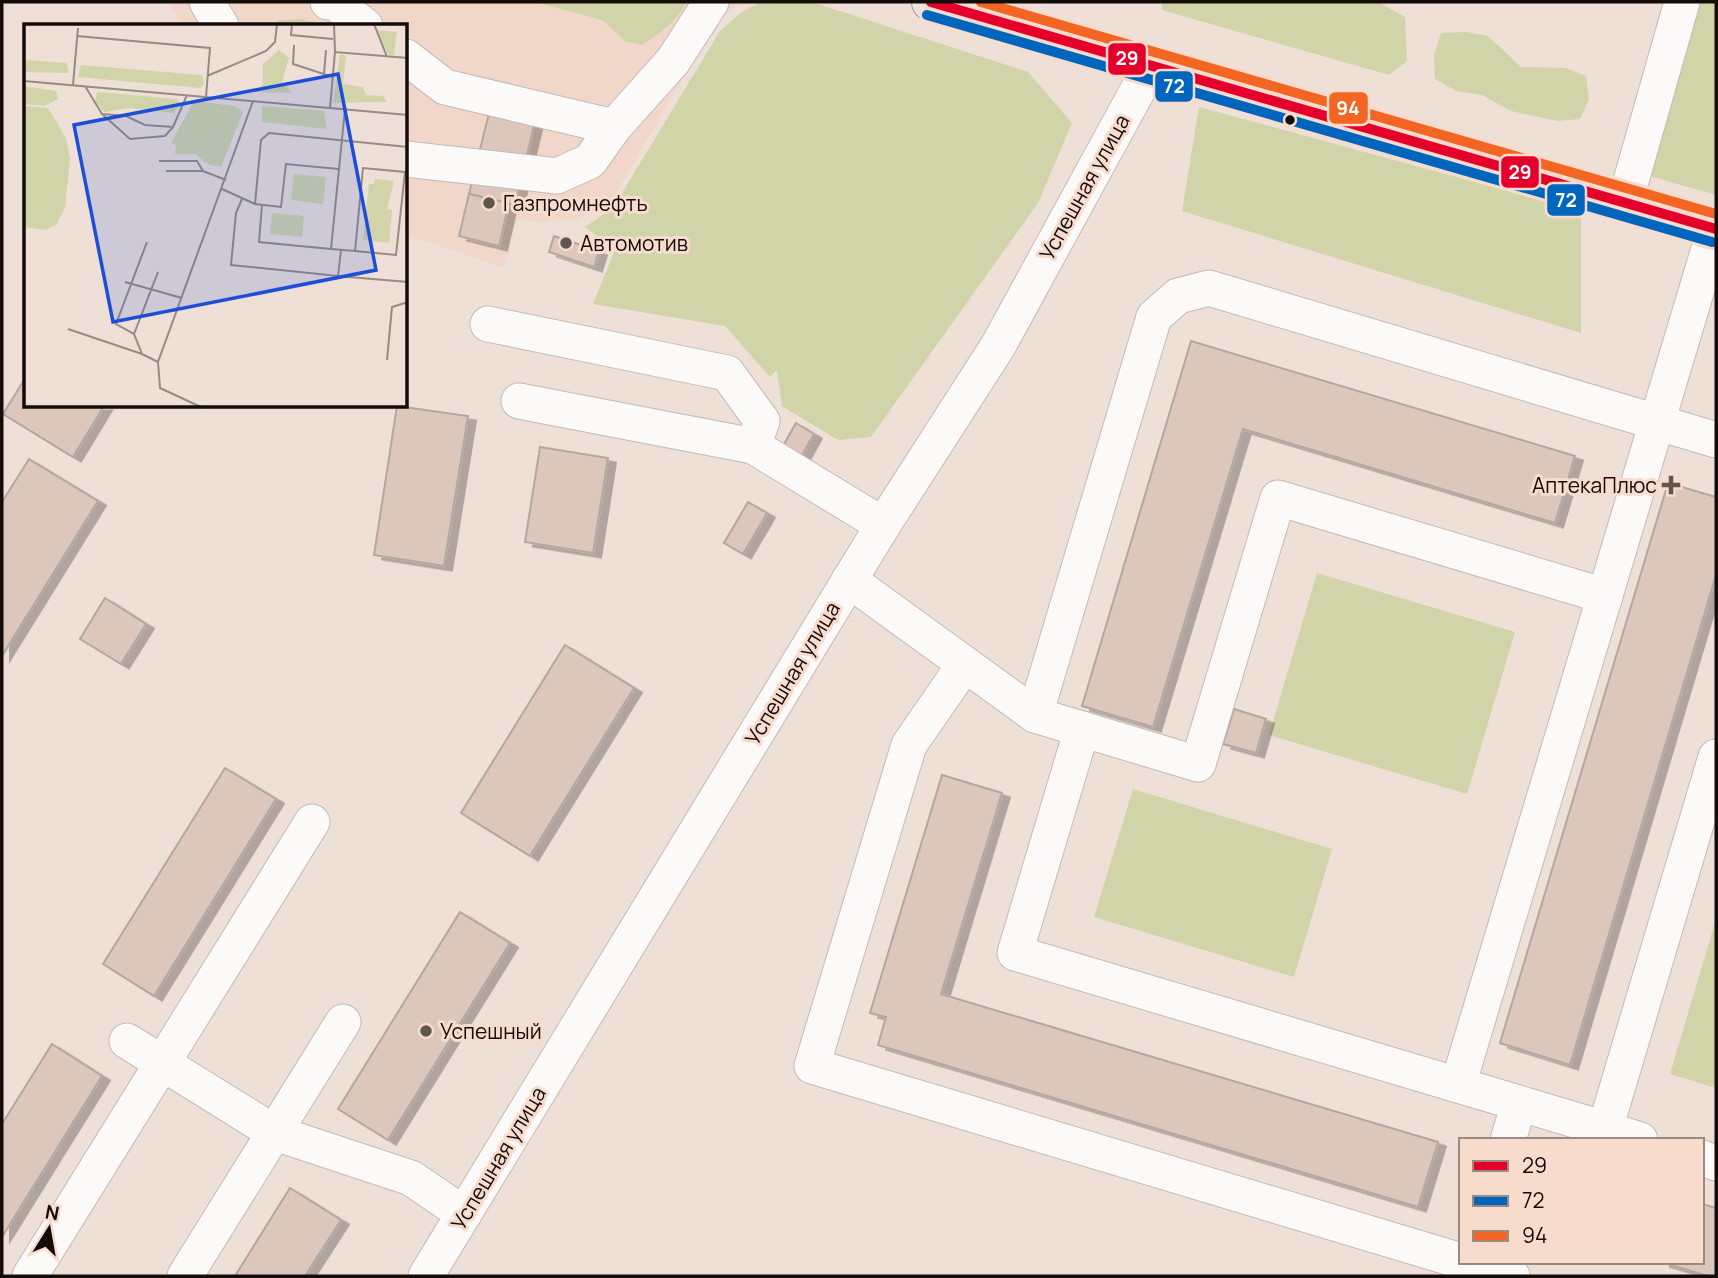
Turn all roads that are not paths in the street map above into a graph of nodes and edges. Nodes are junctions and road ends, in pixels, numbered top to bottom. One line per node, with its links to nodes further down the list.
1 (207, 2): 6 (street)
2 (328, 2): 7 (street)
3 (711, 2): 10 (street)
4 (931, 2): 9 (main road)
5 (1674, 5): 12 (street)
6 (220, 24)
7 (362, 24)
8 (408, 59): 10 (street)
9 (1151, 66): 12 (main road); 19 (street, Успешная улица)
10 (614, 127): 11 (street)
11 (408, 159)
12 (1625, 202): 13 (main road)
13 (1715, 229): 16 (street)
14 (488, 324): 18 (street)
15 (519, 401): 18 (street)
16 (1657, 422): 17 (street); 21 (street); 23 (street)
17 (1716, 440)
18 (754, 446): 19 (street)
19 (883, 525): 20 (street, Успешная улица)
20 (849, 580): 22 (street); 36 (street, Успешная улица)
21 (1605, 596): 24 (street); 30 (street)
22 (965, 664): 23 (street); 37 (street)
23 (1035, 715): 24 (street)
24 (1082, 729): 30 (street)
25 (1716, 757): 32 (street)
26 (312, 822): 29 (street)
27 (343, 1022): 33 (street)
28 (127, 1041): 29 (street)
29 (162, 1063): 33 (street); 39 (street)
30 (1458, 1085): 31 (street)
31 (1519, 1104): 32 (street); 34 (street)
32 (1605, 1129): 35 (street)
33 (275, 1133): 36 (street); 40 (street)
34 (1509, 1138)
35 (1634, 1138)
36 (464, 1214): 41 (street, Успешная улица)
37 (1459, 1260)
38 (1473, 1264): 42 (street)
39 (30, 1276)
40 (185, 1276)
41 (426, 1276)
42 (1512, 1276)

